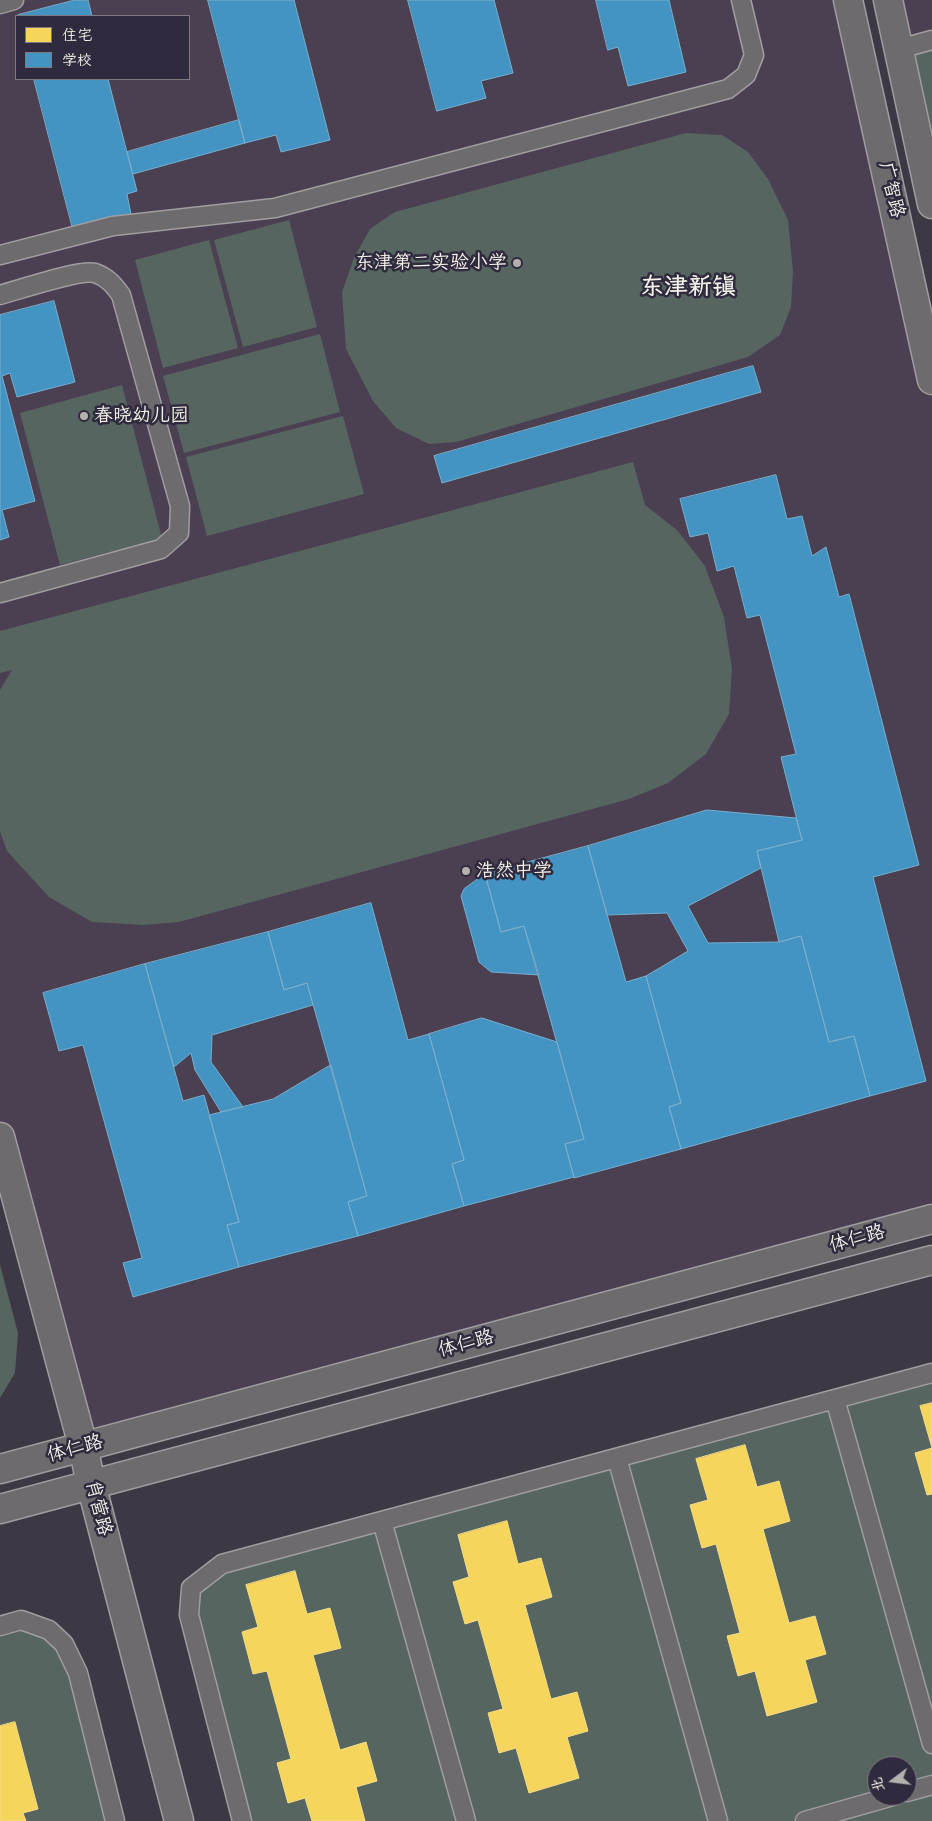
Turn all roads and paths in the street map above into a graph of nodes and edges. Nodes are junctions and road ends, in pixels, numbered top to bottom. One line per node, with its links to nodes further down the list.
1 (14, 0): 5 (lane)
2 (848, 0): 11 (street, 广智路)
3 (888, 0): 7 (street, 广智路)
4 (745, 1): 9 (lane)
5 (0, 4)
6 (932, 40): 7 (lane)
7 (899, 49): 8 (street, 广智路)
8 (932, 204)
9 (0, 255)
10 (0, 295): 12 (lane)
11 (932, 380)
12 (0, 593)
13 (0, 1137): 18 (street, 肖营路)
14 (932, 1219): 18 (street, 体仁路)
15 (932, 1260): 21 (street, 体仁路)
16 (932, 1373): 17 (lane)
17 (835, 1400): 19 (lane); 25 (lane)
18 (83, 1446): 20 (street, 体仁路); 21 (street, 肖营路)
19 (617, 1458): 23 (lane); 33 (lane)
20 (0, 1469)
21 (91, 1484): 22 (street, 体仁路); 30 (street, 肖营路)
22 (0, 1508)
23 (382, 1521): 31 (lane); 32 (lane)
24 (0, 1626): 29 (lane)
25 (932, 1744)
26 (932, 1785): 27 (lane)
27 (917, 1789)
28 (867, 1803): 34 (lane)
29 (115, 1821)
30 (179, 1821)
31 (242, 1821)
32 (466, 1821)
33 (718, 1821)
34 (805, 1821)

